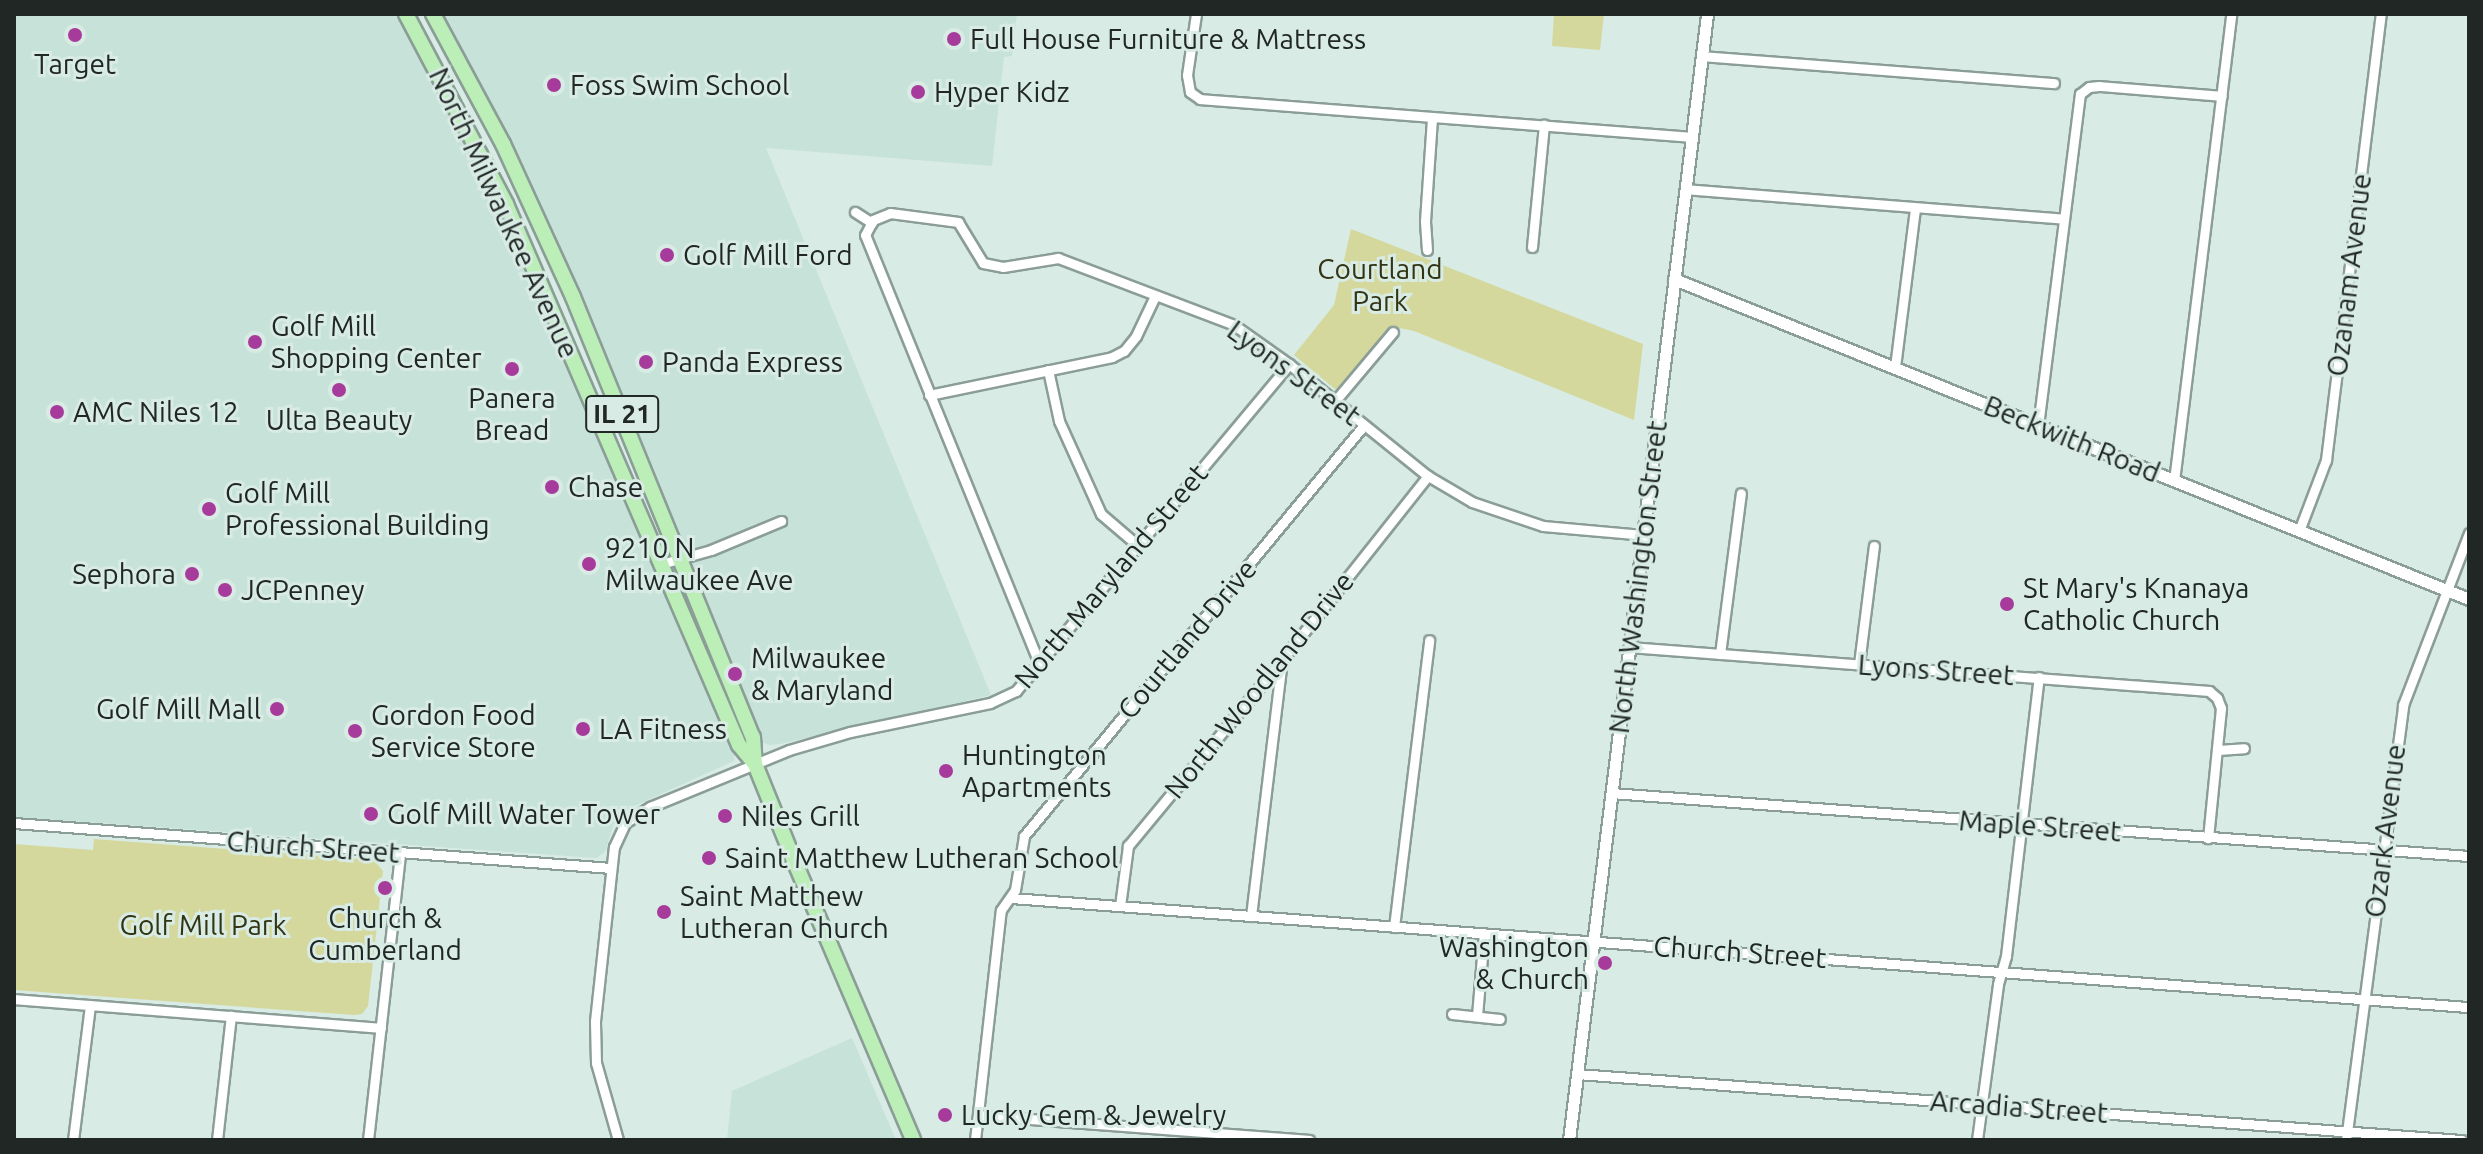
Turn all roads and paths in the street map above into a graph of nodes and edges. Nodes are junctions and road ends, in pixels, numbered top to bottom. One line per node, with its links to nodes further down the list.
1 (406, 14): 40 (main road, North Milwaukee Avenue / IL 21)
2 (433, 14): 39 (main road, North Milwaukee Avenue / IL 21)
3 (1196, 14): 10 (street)
4 (1707, 14): 7 (street, North Washington Street)
5 (2231, 14): 9 (street)
6 (2381, 14): 34 (street, Ozanam Avenue)
7 (1702, 56): 8 (street); 12 (street, North Washington Street)
8 (2054, 83)
9 (2222, 96): 16 (street); 31 (street)
10 (1432, 117): 11 (street); 19 (street)
11 (1544, 125): 12 (street); 18 (street)
12 (1692, 137): 13 (street, North Washington Street)
13 (1685, 189): 14 (street); 20 (street, North Washington Street)
14 (1915, 208): 16 (street); 24 (street)
15 (855, 212): 17 (street)
16 (2063, 219): 29 (street)
17 (872, 223): 21 (street, Lyons Street); 26 (street)
18 (1532, 247)
19 (1427, 250)
20 (1674, 279): 24 (street, Beckwith Road); 36 (street, North Washington Street)
21 (1155, 296): 23 (street, Lyons Street); 25 (street)
22 (1393, 332): 27 (street)
23 (1289, 364): 27 (street, Lyons Street); 37 (street, North Maryland Street)
24 (1895, 367): 29 (street, Beckwith Road)
25 (1048, 370): 26 (street); 37 (street)
26 (929, 395): 47 (street)
27 (1335, 401): 28 (street, Lyons Street)
28 (1364, 425): 30 (street, Lyons Street); 61 (street, Courtland Drive)
29 (2038, 426): 31 (street, Beckwith Road)
30 (1428, 476): 36 (street, Lyons Street); 46 (street, North Woodland Drive)
31 (2174, 481): 34 (street, Beckwith Road)
32 (1741, 493): 45 (street)
33 (781, 521): 39 (street)
34 (2299, 531): 41 (street, Beckwith Road)
35 (2469, 533): 41 (street, Ozark Avenue)
36 (1643, 535): 44 (street, North Washington Street)
37 (1136, 544): 47 (street, North Maryland Street)
38 (1874, 546): 48 (street)
39 (679, 561): 40 (street); 52 (main road, North Milwaukee Avenue / IL 21)
40 (661, 564): 52 (main road, North Milwaukee Avenue / IL 21)
41 (2448, 590): 42 (street, Beckwith Road); 57 (street, Ozark Avenue)
42 (2469, 599)
43 (1429, 640): 64 (street)
44 (1629, 647): 45 (street, Lyons Street); 53 (street, North Washington Street)
45 (1720, 654): 48 (street, Lyons Street)
46 (1282, 660): 62 (street, North Woodland Drive); 63 (street)
47 (1039, 663): 52 (street, North Maryland Street)
48 (1859, 664): 49 (street, Lyons Street)
49 (2039, 677): 51 (street, Lyons Street); 55 (street)
50 (2244, 748): 51 (street)
51 (2218, 750): 56 (street)
52 (755, 764): 60 (street, North Maryland Street); 85 (main road, North Milwaukee Avenue / IL 21)
53 (1611, 793): 55 (street, Maple Street); 66 (street, North Washington Street)
54 (14, 823): 58 (street, Church Street)
55 (2021, 825): 56 (street, Maple Street); 67 (street)
56 (2208, 838): 57 (street, Maple Street)
57 (2382, 850): 59 (street, Maple Street); 69 (street, Ozark Avenue)
58 (400, 853): 60 (street, Church Street); 76 (street)
59 (2469, 856)
60 (611, 868): 84 (street, North Maryland Street)
61 (1011, 898): 62 (street, Church Street); 79 (street, Courtland Drive)
62 (1120, 906): 63 (street, Church Street)
63 (1251, 916): 64 (street, Church Street)
64 (1394, 927): 65 (street, Church Street)
65 (1484, 933): 66 (street, Church Street); 74 (street)
66 (1593, 941): 67 (street, Church Street); 77 (street, North Washington Street)
67 (2001, 971): 69 (street, Church Street); 78 (street)
68 (14, 999): 70 (street)
69 (2364, 999): 71 (street, Church Street); 80 (street, Ozark Avenue)
70 (90, 1005): 73 (street); 81 (street)
71 (2469, 1007)
72 (1452, 1014): 74 (street)
73 (231, 1016): 76 (street); 82 (street)
74 (1477, 1016): 75 (street)
75 (1500, 1019)
76 (381, 1028): 83 (street)
77 (1577, 1074): 78 (street, Arcadia Street); 88 (street, North Washington Street)
78 (1982, 1104): 80 (street, Arcadia Street); 89 (street)
79 (978, 1115): 86 (street, Courtland Drive); 87 (street)
80 (2347, 1136): 90 (street, Arcadia Street)
81 (73, 1140)
82 (217, 1140)
83 (368, 1140)
84 (618, 1140)
85 (913, 1140)
86 (975, 1140)
87 (1309, 1140)
88 (1569, 1140)
89 (1977, 1140)
90 (2462, 1140)

